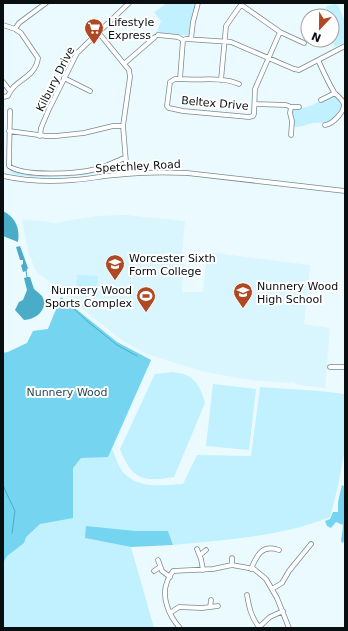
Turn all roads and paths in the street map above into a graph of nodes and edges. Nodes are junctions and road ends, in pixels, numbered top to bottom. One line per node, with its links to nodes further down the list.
1 (46, 3): 6 (street)
2 (129, 3): 7 (street, Kilbury Drive)
3 (198, 3): 9 (street)
4 (241, 4): 8 (street); 11 (street)
5 (3, 25): 6 (street)
6 (15, 29): 22 (street)
7 (98, 32): 16 (street); 17 (street, Kilbury Drive)
8 (280, 32): 12 (street); 14 (street, Beltex Drive)
9 (191, 39): 10 (street); 11 (street)
10 (183, 40): 16 (street); 18 (street, Beltex Drive)
11 (225, 41): 14 (street); 19 (street)
12 (300, 41)
13 (345, 46): 15 (street)
14 (269, 58): 15 (street); 27 (street, Beltex Drive)
15 (318, 60): 24 (street)
16 (124, 63): 33 (street)
17 (64, 78): 23 (street); 37 (street, Kilbury Drive)
18 (180, 79): 19 (street); 27 (street, Beltex Drive)
19 (221, 80): 21 (street)
20 (3, 82): 22 (street)
21 (239, 84)
22 (10, 91): 25 (street)
23 (90, 91)
24 (334, 93): 26 (street); 31 (street)
25 (3, 97)
26 (321, 100)
27 (255, 104): 28 (street)
28 (291, 107): 29 (street); 36 (street)
29 (299, 107)
30 (10, 110): 35 (street)
31 (332, 123): 32 (street); 34 (street)
32 (325, 124)
33 (123, 126): 37 (street); 38 (street)
34 (336, 127)
35 (9, 131): 37 (street); 38 (street)
36 (291, 135)
37 (40, 136)
38 (125, 158): 39 (street)
39 (127, 174): 40 (street, Spetchley Road); 41 (street, Spetchley Road)
40 (3, 176)
41 (345, 191)
42 (345, 366): 43 (street)
43 (330, 367)
44 (312, 544): 57 (street)
45 (197, 549): 48 (street)
46 (206, 550): 48 (street)
47 (279, 550): 53 (street)
48 (200, 555): 54 (street)
49 (232, 558): 51 (street)
50 (158, 560): 52 (street)
51 (232, 565): 53 (street); 54 (street)
52 (160, 567): 55 (street); 56 (street)
53 (251, 569): 57 (street)
54 (203, 570): 56 (street)
55 (154, 571)
56 (170, 577): 63 (street)
57 (272, 589): 62 (street)
58 (247, 595): 65 (street)
59 (211, 600): 61 (street)
60 (218, 606): 61 (street)
61 (210, 607): 63 (street)
62 (283, 611): 65 (street); 66 (street)
63 (170, 613): 64 (street)
64 (180, 628)
65 (258, 628)
66 (290, 628)

